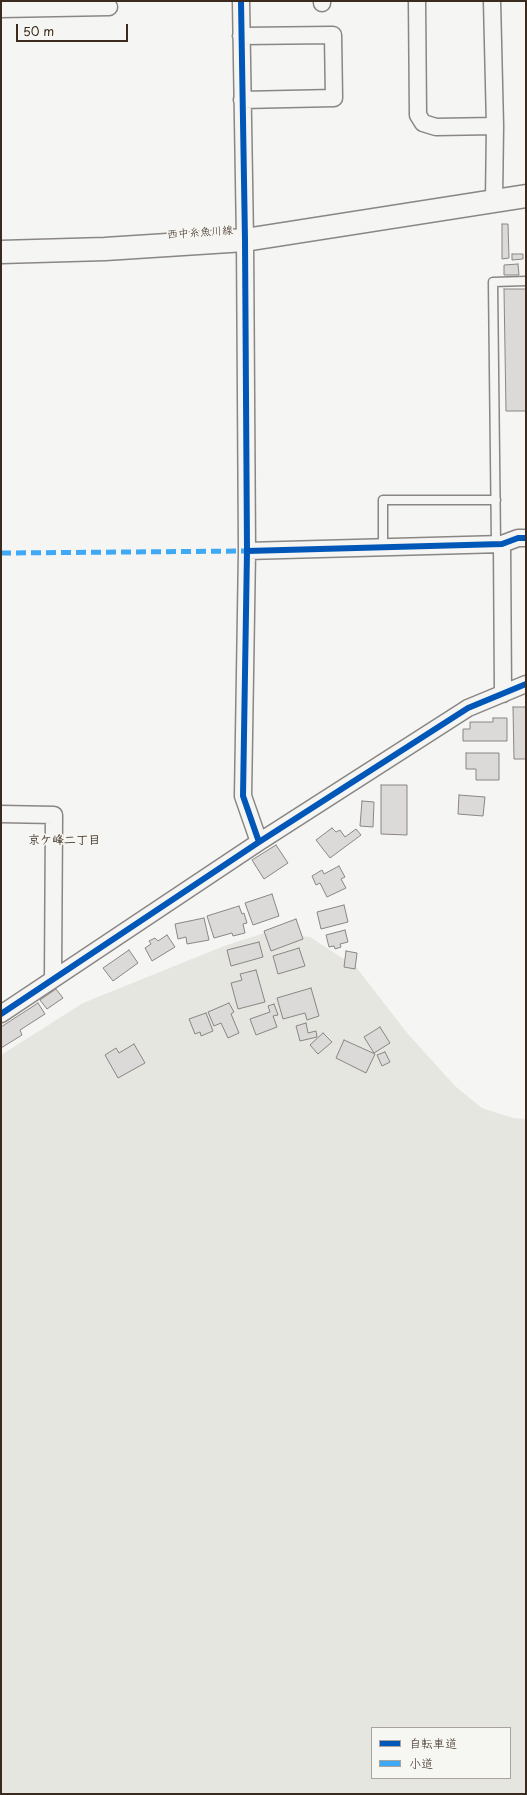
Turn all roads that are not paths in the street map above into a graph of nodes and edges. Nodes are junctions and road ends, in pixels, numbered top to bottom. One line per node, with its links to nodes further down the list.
1 (241, 1): 6 (street)
2 (417, 1): 8 (street)
3 (492, 1): 8 (street)
4 (109, 7): 5 (street)
5 (1, 9)
6 (241, 36): 7 (street); 7 (street)
7 (242, 100): 11 (street)
8 (495, 126): 10 (street)
9 (526, 196): 10 (main road, 西中糸魚川線)
10 (494, 200): 11 (main road, 西中糸魚川線)
11 (245, 240): 12 (main road, 西中糸魚川線); 18 (street)
12 (1, 252)
13 (526, 281): 14 (lane)
14 (496, 500): 16 (lane); 17 (lane)
15 (526, 538): 16 (street)
16 (499, 544): 17 (street); 20 (street)
17 (383, 548): 18 (street)
18 (247, 551): 22 (street)
19 (526, 684): 20 (street)
20 (503, 694): 22 (street)
21 (1, 814): 23 (street)
22 (259, 842): 23 (street)
23 (54, 979): 24 (street)
24 (1, 1014)

